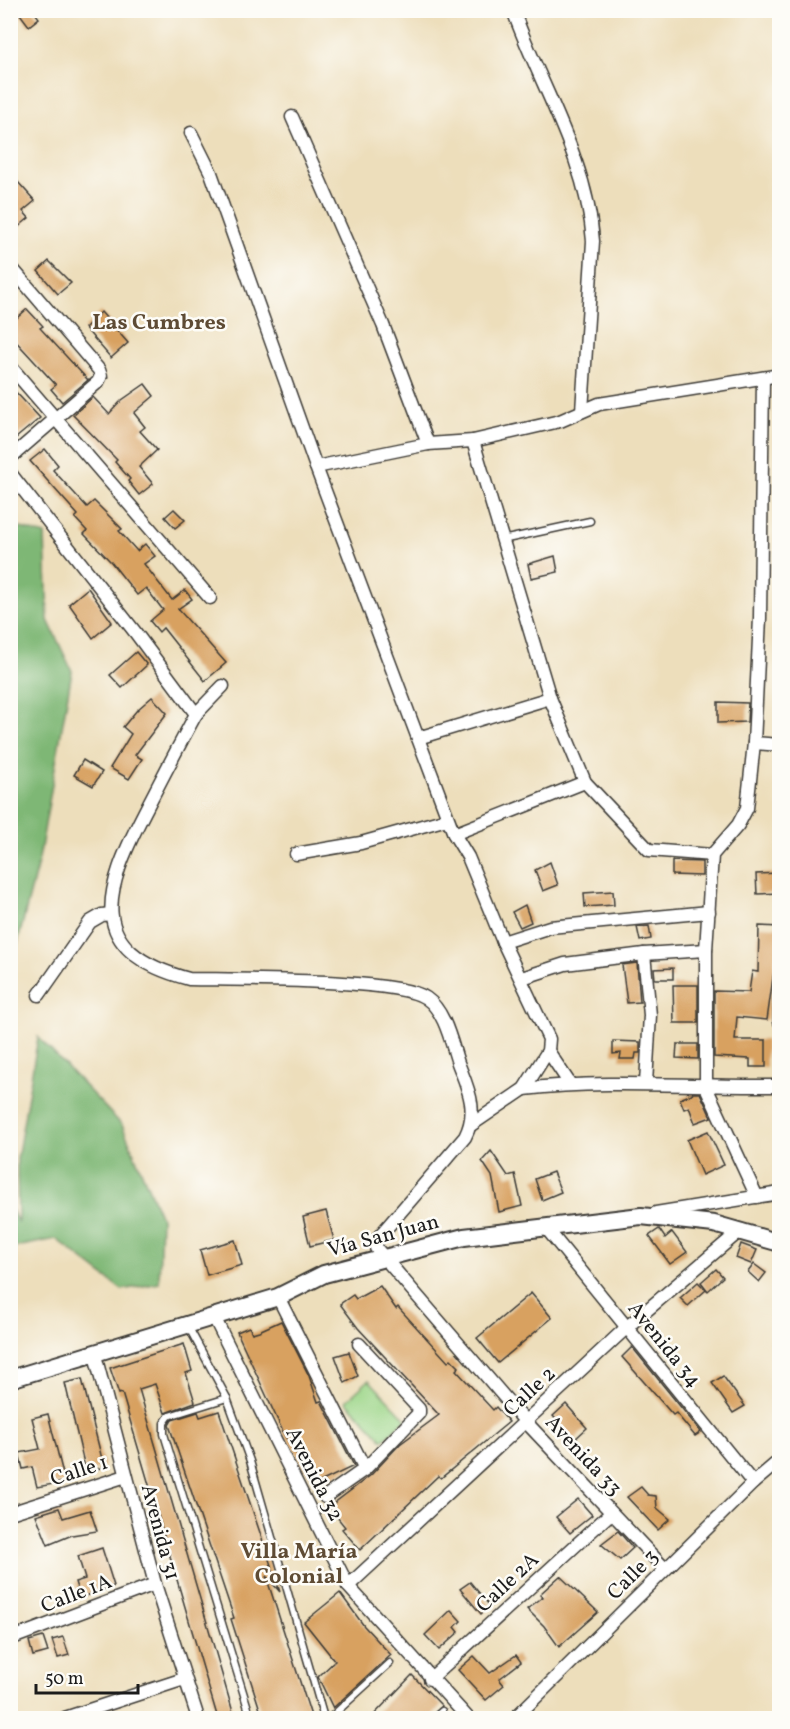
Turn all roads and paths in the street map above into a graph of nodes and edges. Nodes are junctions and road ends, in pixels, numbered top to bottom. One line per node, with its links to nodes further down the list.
1 (513, 10): 8 (street)
2 (292, 117): 11 (street)
3 (191, 133): 13 (street)
4 (10, 266): 9 (street)
5 (10, 366): 9 (street)
6 (780, 375): 7 (street)
7 (763, 378): 8 (street); 22 (street)
8 (582, 411): 10 (street)
9 (56, 418): 12 (street); 17 (street)
10 (473, 441): 11 (street); 16 (street)
11 (428, 444): 13 (street)
12 (10, 458)
13 (316, 467): 21 (street)
14 (10, 473): 20 (street)
15 (590, 521): 16 (lane)
16 (501, 540): 19 (street)
17 (210, 598)
18 (223, 686): 20 (street)
19 (550, 698): 21 (street); 24 (street)
20 (195, 714): 30 (street)
21 (418, 738): 25 (street)
22 (754, 743): 23 (street); 28 (street)
23 (780, 745)
24 (585, 782): 26 (street); 28 (street)
25 (447, 819): 26 (street); 27 (street)
26 (454, 834): 31 (street)
27 (296, 854)
28 (712, 855): 29 (street)
29 (709, 912): 31 (street); 32 (street)
30 (111, 914): 36 (street); 44 (street)
31 (503, 942): 34 (street)
32 (706, 950): 33 (street); 42 (street)
33 (644, 954): 34 (street); 39 (street)
34 (522, 978): 38 (street)
35 (780, 992): 37 (street)
36 (39, 995)
37 (780, 1022)
38 (549, 1051): 40 (street); 43 (street)
39 (646, 1083): 40 (street); 42 (street)
40 (570, 1084): 43 (street)
41 (780, 1086): 42 (street)
42 (706, 1087): 46 (street)
43 (524, 1089): 44 (street)
44 (471, 1125): 51 (street)
45 (780, 1193): 46 (street)
46 (757, 1197): 47 (street)
47 (641, 1216): 48 (street, Vía San Juan); 49 (street, Vía San Juan)
48 (547, 1229): 51 (street, Vía San Juan); 55 (street, Avenida 34)
49 (741, 1230): 50 (street, Vía San Juan); 55 (street, Calle 2)
50 (780, 1243)
51 (382, 1257): 52 (street, Vía San Juan); 60 (street, Avenida 33)
52 (278, 1297): 53 (street, Vía San Juan); 62 (street)
53 (213, 1317): 54 (street, Vía San Juan); 70 (street, Avenida 32)
54 (188, 1325): 57 (street, Vía San Juan); 59 (lane)
55 (626, 1328): 60 (street, Calle 2); 64 (street, Avenida 34)
56 (359, 1344): 62 (street)
57 (95, 1355): 58 (street, Vía San Juan); 63 (street, Avenida 31)
58 (10, 1379)
59 (227, 1398): 78 (lane); 79 (lane)
60 (525, 1421): 67 (street, Avenida 33); 70 (street, Calle 2)
61 (780, 1460): 64 (street, Calle 3)
62 (365, 1469): 65 (street)
63 (126, 1476): 66 (street, Calle 1); 69 (street, Avenida 31)
64 (753, 1483): 68 (street, Calle 3)
65 (325, 1497)
66 (10, 1513)
67 (610, 1513): 68 (street, Avenida 33); 74 (street, Calle 2A)
68 (665, 1569): 83 (street, Calle 3)
69 (155, 1584): 71 (street, Calle 1A); 73 (street, Avenida 31)
70 (348, 1586): 74 (street, Avenida 32)
71 (10, 1638)
72 (390, 1663): 80 (lane)
73 (184, 1679): 76 (street); 77 (street, Avenida 31)
74 (430, 1679): 82 (street, Avenida 32)
75 (442, 1711): 81 (lane)
76 (65, 1719)
77 (198, 1719)
78 (251, 1719)
79 (324, 1719)
80 (330, 1719)
81 (434, 1719)
82 (468, 1719)
83 (514, 1719)

